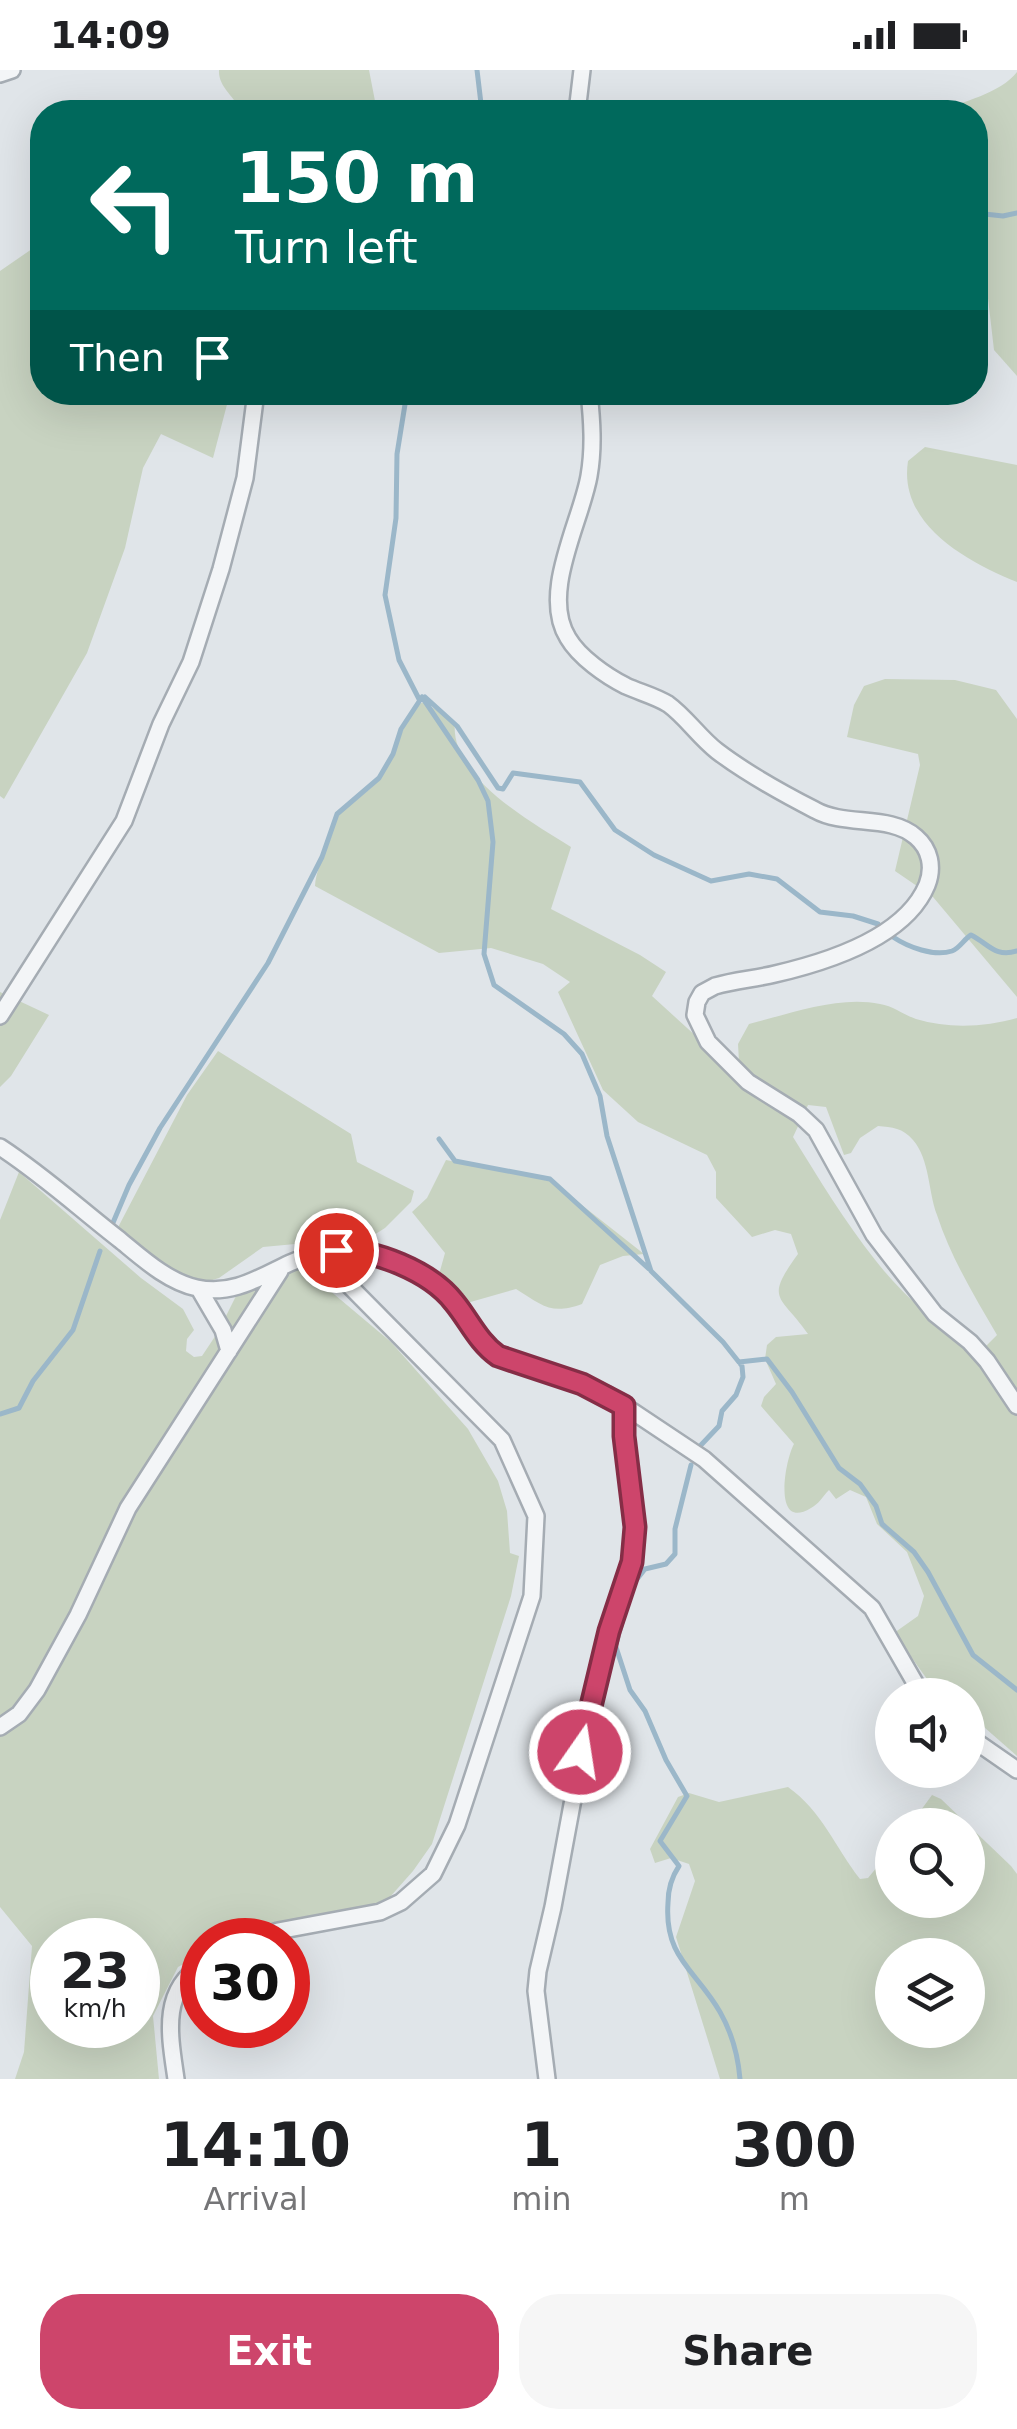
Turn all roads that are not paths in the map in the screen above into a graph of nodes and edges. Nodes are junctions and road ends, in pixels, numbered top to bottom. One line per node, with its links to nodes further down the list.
1 (12, 70): 3 (street)
2 (582, 70): 4 (street)
3 (0, 74)
4 (579, 100)
5 (254, 405): 7 (street)
6 (590, 405): 14 (street)
7 (0, 1016)
8 (0, 1147): 11 (street)
9 (318, 1254): 10 (street); 13 (street); 19 (street)
10 (282, 1268): 11 (street); 12 (street)
11 (199, 1289): 12 (street)
12 (229, 1351): 16 (street)
13 (624, 1406): 15 (street); 22 (street)
14 (1017, 1406)
15 (913, 1678)
16 (0, 1727)
17 (985, 1748): 18 (street)
18 (1017, 1770)
19 (310, 1925)
20 (180, 1986): 21 (street)
21 (176, 2079)
22 (547, 2079)

